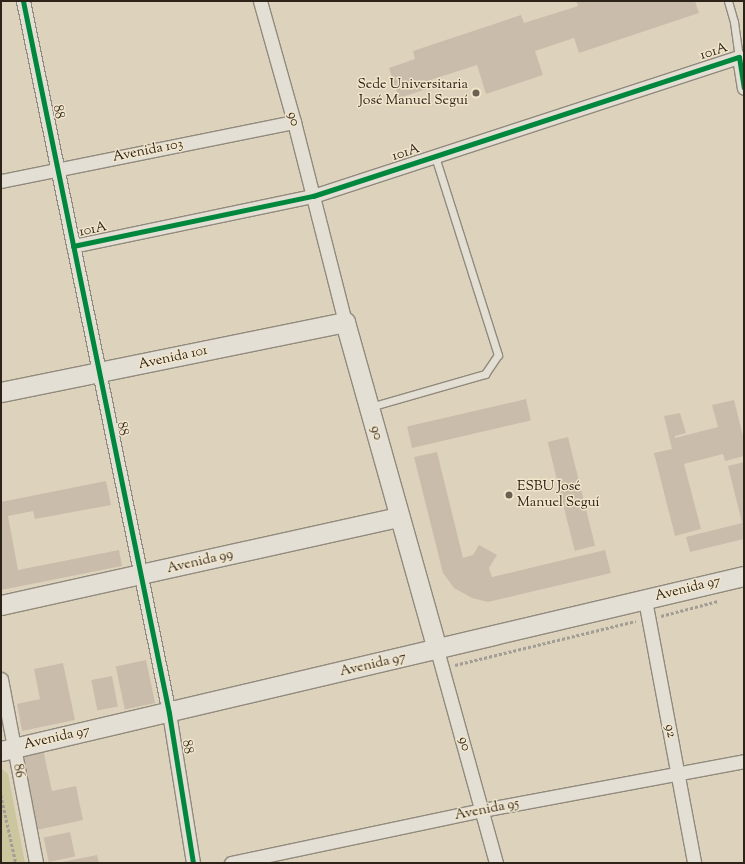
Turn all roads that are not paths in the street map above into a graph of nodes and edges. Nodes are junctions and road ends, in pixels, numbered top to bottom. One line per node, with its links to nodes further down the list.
1 (23, 1): 8 (street, 88)
2 (260, 1): 6 (street, 90)
3 (728, 1): 4 (lane)
4 (739, 57): 5 (street); 7 (street, 101A)
5 (744, 88)
6 (294, 122): 8 (street, Avenida 103); 10 (street, 90)
7 (435, 156): 10 (street, 101A); 15 (lane)
8 (57, 169): 9 (street, Avenida 103); 11 (street, 88)
9 (1, 181)
10 (313, 196): 11 (street, 101A); 12 (street, 90)
11 (73, 246): 13 (street, 88)
12 (345, 322): 13 (main road, Avenida 101); 15 (main road, 90)
13 (98, 373): 14 (main road, Avenida 101); 17 (street, 88)
14 (1, 392)
15 (369, 408): 16 (main road, 90)
16 (399, 517): 17 (main road, Avenida 99); 21 (main road, 90)
17 (140, 575): 20 (main road, Avenida 99); 23 (street, 88)
18 (744, 576): 19 (main road, Avenida 97)
19 (645, 600): 21 (main road, Avenida 97); 26 (street, 92)
20 (1, 604)
21 (437, 650): 23 (main road, Avenida 97); 27 (street, 90)
22 (1, 679): 24 (street, 86)
23 (169, 713): 24 (main road, Avenida 97); 29 (street, 88)
24 (7, 750): 28 (street, 86)
25 (744, 761): 26 (street, Avenida 95)
26 (678, 774): 27 (street, Avenida 95); 32 (street, 92)
27 (483, 810): 30 (street, Avenida 95); 31 (street, 90)
28 (36, 863)
29 (193, 863)
30 (231, 863)
31 (496, 863)
32 (694, 863)

